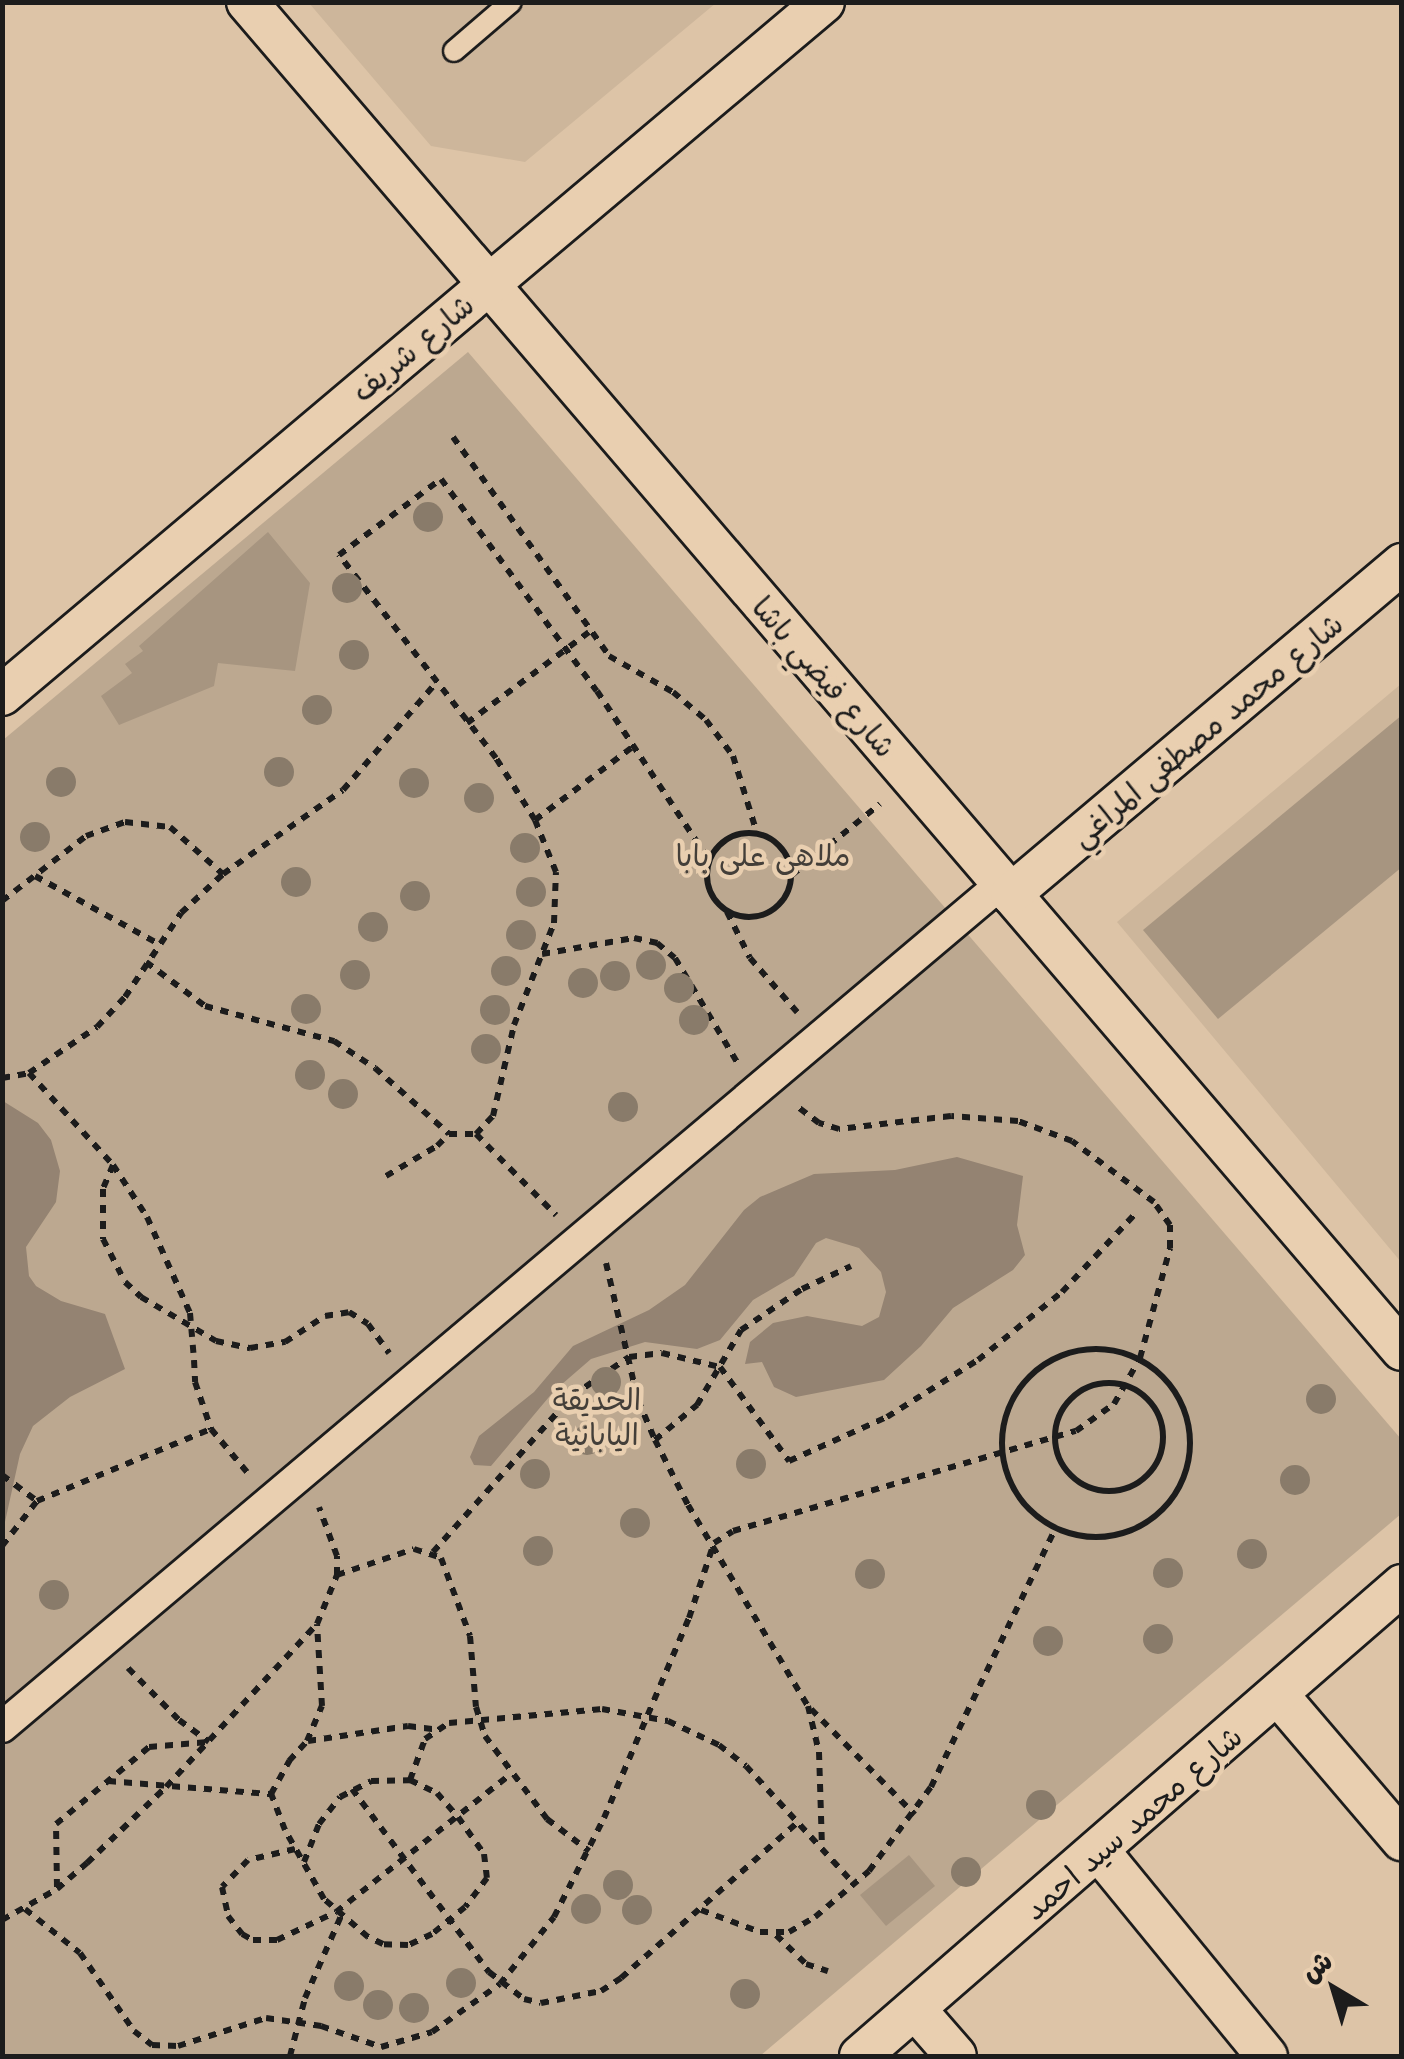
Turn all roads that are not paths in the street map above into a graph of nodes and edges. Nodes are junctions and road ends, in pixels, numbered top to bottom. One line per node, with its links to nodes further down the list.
1 (247, 2): 5 (street, شارع فيضي باشا)
2 (511, 2): 4 (lane)
3 (824, 2): 5 (street, شارع شريف)
4 (454, 50)
5 (488, 282): 7 (street, شارع شريف); 8 (street, شارع فيضي باشا)
6 (1402, 564): 8 (street, شارع محمد مصطفى المراغي)
7 (2, 695)
8 (1006, 888): 9 (street, شارع فيضي باشا); 12 (street)
9 (1402, 1350)
10 (1402, 1585): 11 (street, شارع محمد سيد احمد)
11 (1278, 1695): 13 (street); 14 (street, شارع محمد سيد احمد)
12 (2, 1726)
13 (1399, 1832)
14 (1099, 1851): 15 (street, شارع محمد سيد احمد); 18 (street)
15 (915, 2009): 16 (street, شارع محمد سيد احمد); 17 (street)
16 (860, 2056)
17 (956, 2056)
18 (1267, 2056)

